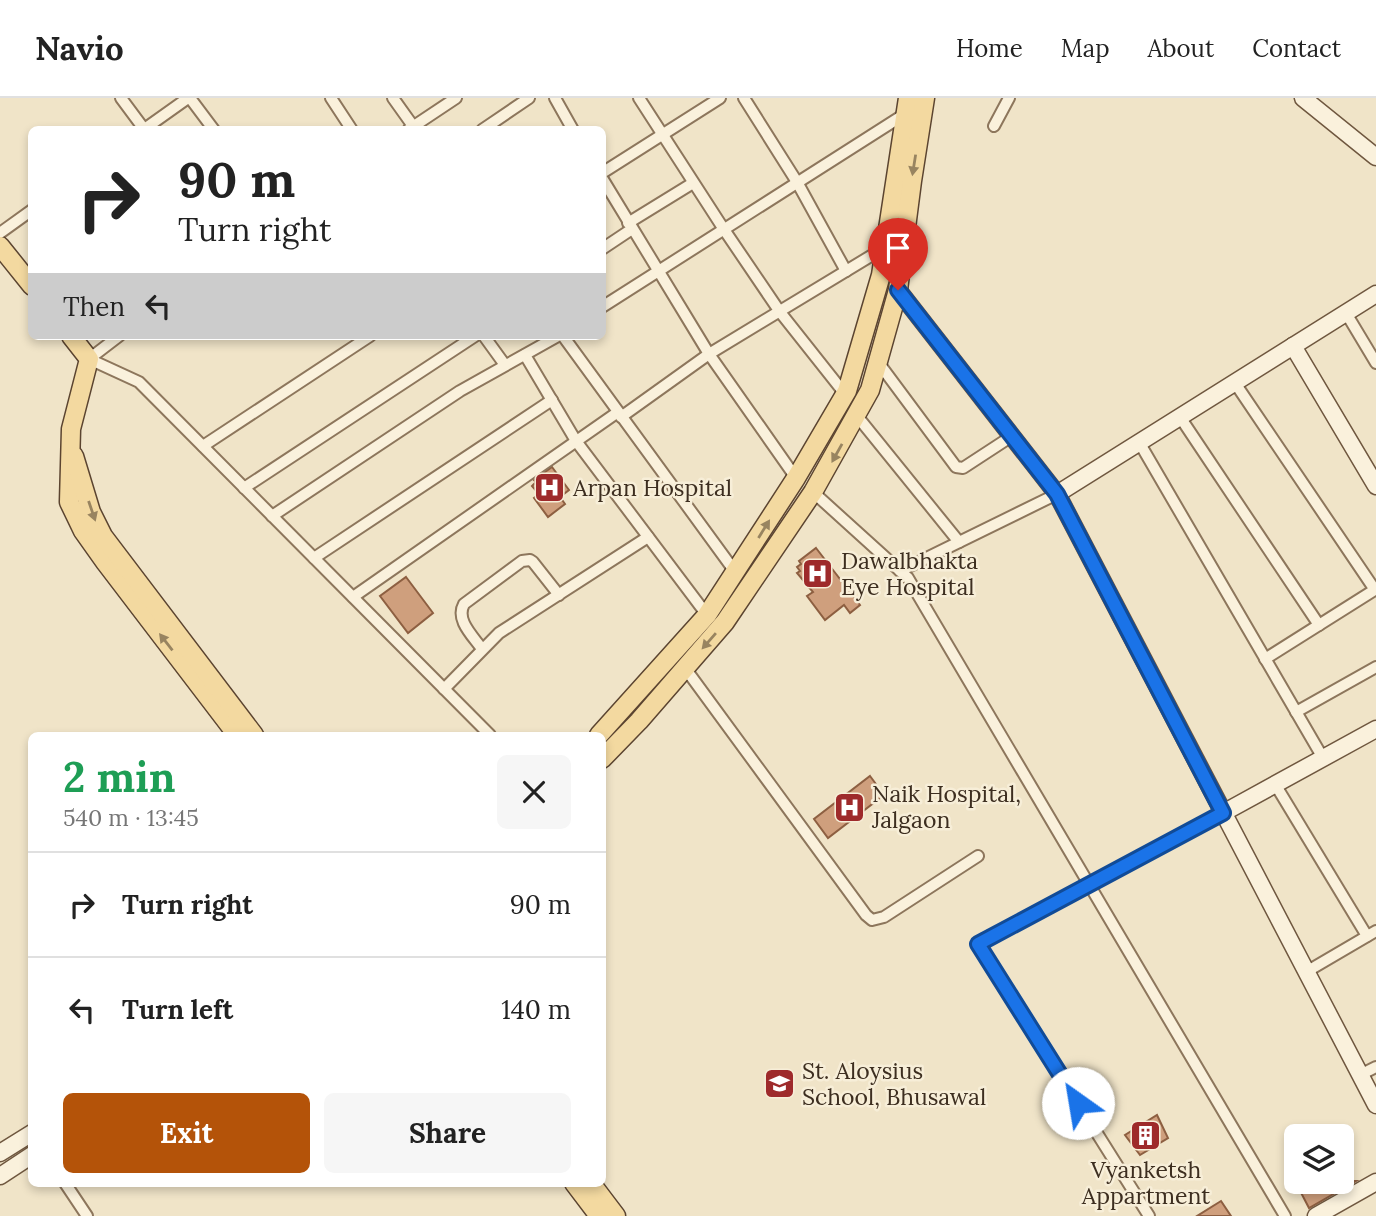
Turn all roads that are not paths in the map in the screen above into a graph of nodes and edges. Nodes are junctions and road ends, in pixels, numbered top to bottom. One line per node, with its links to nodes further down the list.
1 (121, 98): 15 (street)
2 (189, 98): 16 (street); 17 (street)
3 (331, 98): 18 (street)
4 (393, 98): 19 (street)
5 (455, 98): 20 (street)
6 (529, 98): 21 (street)
7 (555, 98): 22 (street)
8 (639, 98): 24 (street)
9 (720, 98): 24 (street)
10 (744, 98): 27 (street)
11 (925, 98): 40 (main road, one-way to 40)
12 (1009, 98): 23 (street)
13 (1303, 98): 25 (street)
14 (906, 106): 27 (street); 36 (main road)
15 (142, 126)
16 (148, 126)
17 (211, 126)
18 (349, 126)
19 (410, 126)
20 (414, 126)
21 (488, 126)
22 (571, 126)
23 (994, 126)
24 (662, 135): 26 (street); 28 (street)
25 (1376, 157)
26 (606, 175)
27 (797, 182): 32 (street); 38 (street)
28 (693, 183): 31 (street); 32 (street)
29 (606, 185): 31 (street)
30 (28, 213): 33 (street)
31 (630, 226): 35 (street); 37 (street)
32 (723, 228): 37 (street); 43 (street)
33 (0, 233)
34 (0, 246): 39 (main road)
35 (606, 246)
36 (884, 248): 38 (street); 60 (main road)
37 (656, 270): 42 (street); 54 (street)
38 (846, 271): 43 (street)
39 (28, 281)
40 (898, 290): 56 (main road); 65 (street)
41 (1376, 295): 44 (street)
42 (606, 304)
43 (780, 312): 54 (street); 60 (street)
44 (1346, 313): 52 (street); 57 (street)
45 (74, 340): 55 (main road)
46 (114, 340): 55 (street)
47 (364, 340): 68 (street)
48 (469, 340): 71 (street)
49 (487, 340): 58 (street)
50 (553, 340): 53 (street)
51 (563, 340): 62 (street)
52 (1293, 346): 59 (street); 70 (street)
53 (525, 355): 58 (street); 61 (street)
54 (709, 355): 62 (street); 69 (street)
55 (89, 359): 68 (street); 92 (main road)
56 (878, 362): 63 (main road); 65 (street)
57 (1376, 363)
58 (505, 365): 74 (street)
59 (1235, 383): 64 (street); 80 (street)
60 (845, 394): 69 (main road)
61 (552, 400): 66 (street); 77 (street)
62 (619, 414): 66 (street); 79 (street)
63 (857, 416): 72 (main road, one-way to 72); 76 (street)
64 (1180, 417): 67 (street); 84 (street)
65 (1012, 436): 73 (street)
66 (576, 441): 75 (street); 82 (street)
67 (1139, 442): 73 (street); 86 (street)
68 (203, 446): 71 (street)
69 (796, 478): 79 (main road, one-way to 69)
70 (1376, 486)
71 (244, 488): 74 (street)
72 (813, 492): 78 (street); 88 (main road, one-way to 88)
73 (1057, 494): 76 (street); 98 (street)
74 (272, 516): 77 (street)
75 (648, 537): 81 (street); 83 (street)
76 (959, 542): 78 (street)
77 (314, 558): 82 (street)
78 (900, 571): 100 (street)
79 (736, 573): 83 (main road)
80 (1375, 589): 84 (street)
81 (559, 595): 85 (street); 85 (street)
82 (353, 597): 89 (street)
83 (707, 615): 94 (main road)
84 (1319, 625): 86 (street)
85 (482, 649): 89 (street)
86 (1265, 659): 90 (street)
87 (1376, 667): 90 (street)
88 (685, 668): 95 (main road); 99 (street)
89 (444, 689): 93 (street)
90 (1296, 712): 96 (street)
91 (1376, 729): 96 (street)
92 (247, 732)
93 (487, 732)
94 (602, 732)
95 (606, 755)
96 (1323, 758): 97 (street)
97 (1275, 784): 98 (street); 101 (street)
98 (1223, 813): 100 (street); 102 (street)
99 (978, 856)
100 (1090, 884): 117 (street); 118 (street)
101 (1372, 934): 102 (street)
102 (1306, 972): 104 (street)
103 (1376, 1066): 104 (street)
104 (1360, 1075): 105 (street)
105 (1376, 1105)
106 (28, 1136): 107 (street)
107 (0, 1153)
108 (28, 1158): 109 (street)
109 (0, 1176)
110 (1376, 1182): 119 (street)
111 (68, 1187): 114 (street)
112 (577, 1187): 115 (main road)
113 (594, 1187): 116 (main road)
114 (87, 1216)
115 (599, 1216)
116 (616, 1216)
117 (1149, 1216)
118 (1285, 1216)
119 (1316, 1216)

